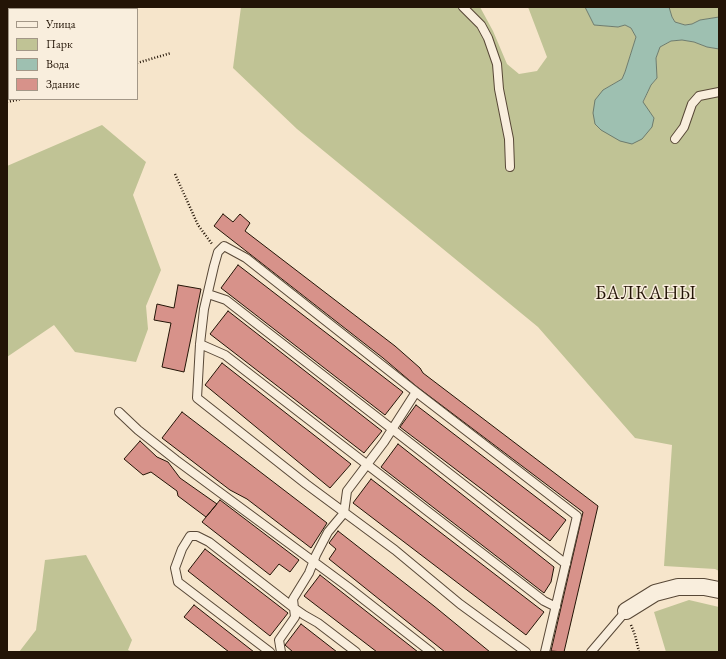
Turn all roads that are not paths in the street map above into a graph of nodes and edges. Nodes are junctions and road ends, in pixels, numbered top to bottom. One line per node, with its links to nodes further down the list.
1 (463, 7): 4 (lane)
2 (719, 92): 3 (lane)
3 (675, 139)
4 (510, 166)
5 (208, 294): 6 (lane); 7 (lane); 9 (lane)
6 (200, 344): 10 (lane); 11 (lane)
7 (416, 392): 9 (lane); 13 (lane)
8 (120, 412): 12 (lane)
9 (392, 429): 10 (lane); 13 (lane)
10 (367, 464): 11 (lane); 15 (lane)
11 (344, 514): 12 (lane); 22 (lane)
12 (313, 562): 16 (lane); 21 (lane)
13 (566, 564): 15 (lane)
14 (719, 590): 17 (street)
15 (556, 607): 23 (lane)
16 (294, 608): 18 (lane); 19 (lane); 20 (lane)
17 (626, 611): 24 (lane)
18 (270, 652)
19 (282, 652)
20 (356, 652)
21 (431, 652)
22 (526, 652)
23 (545, 652)
24 (591, 652)

